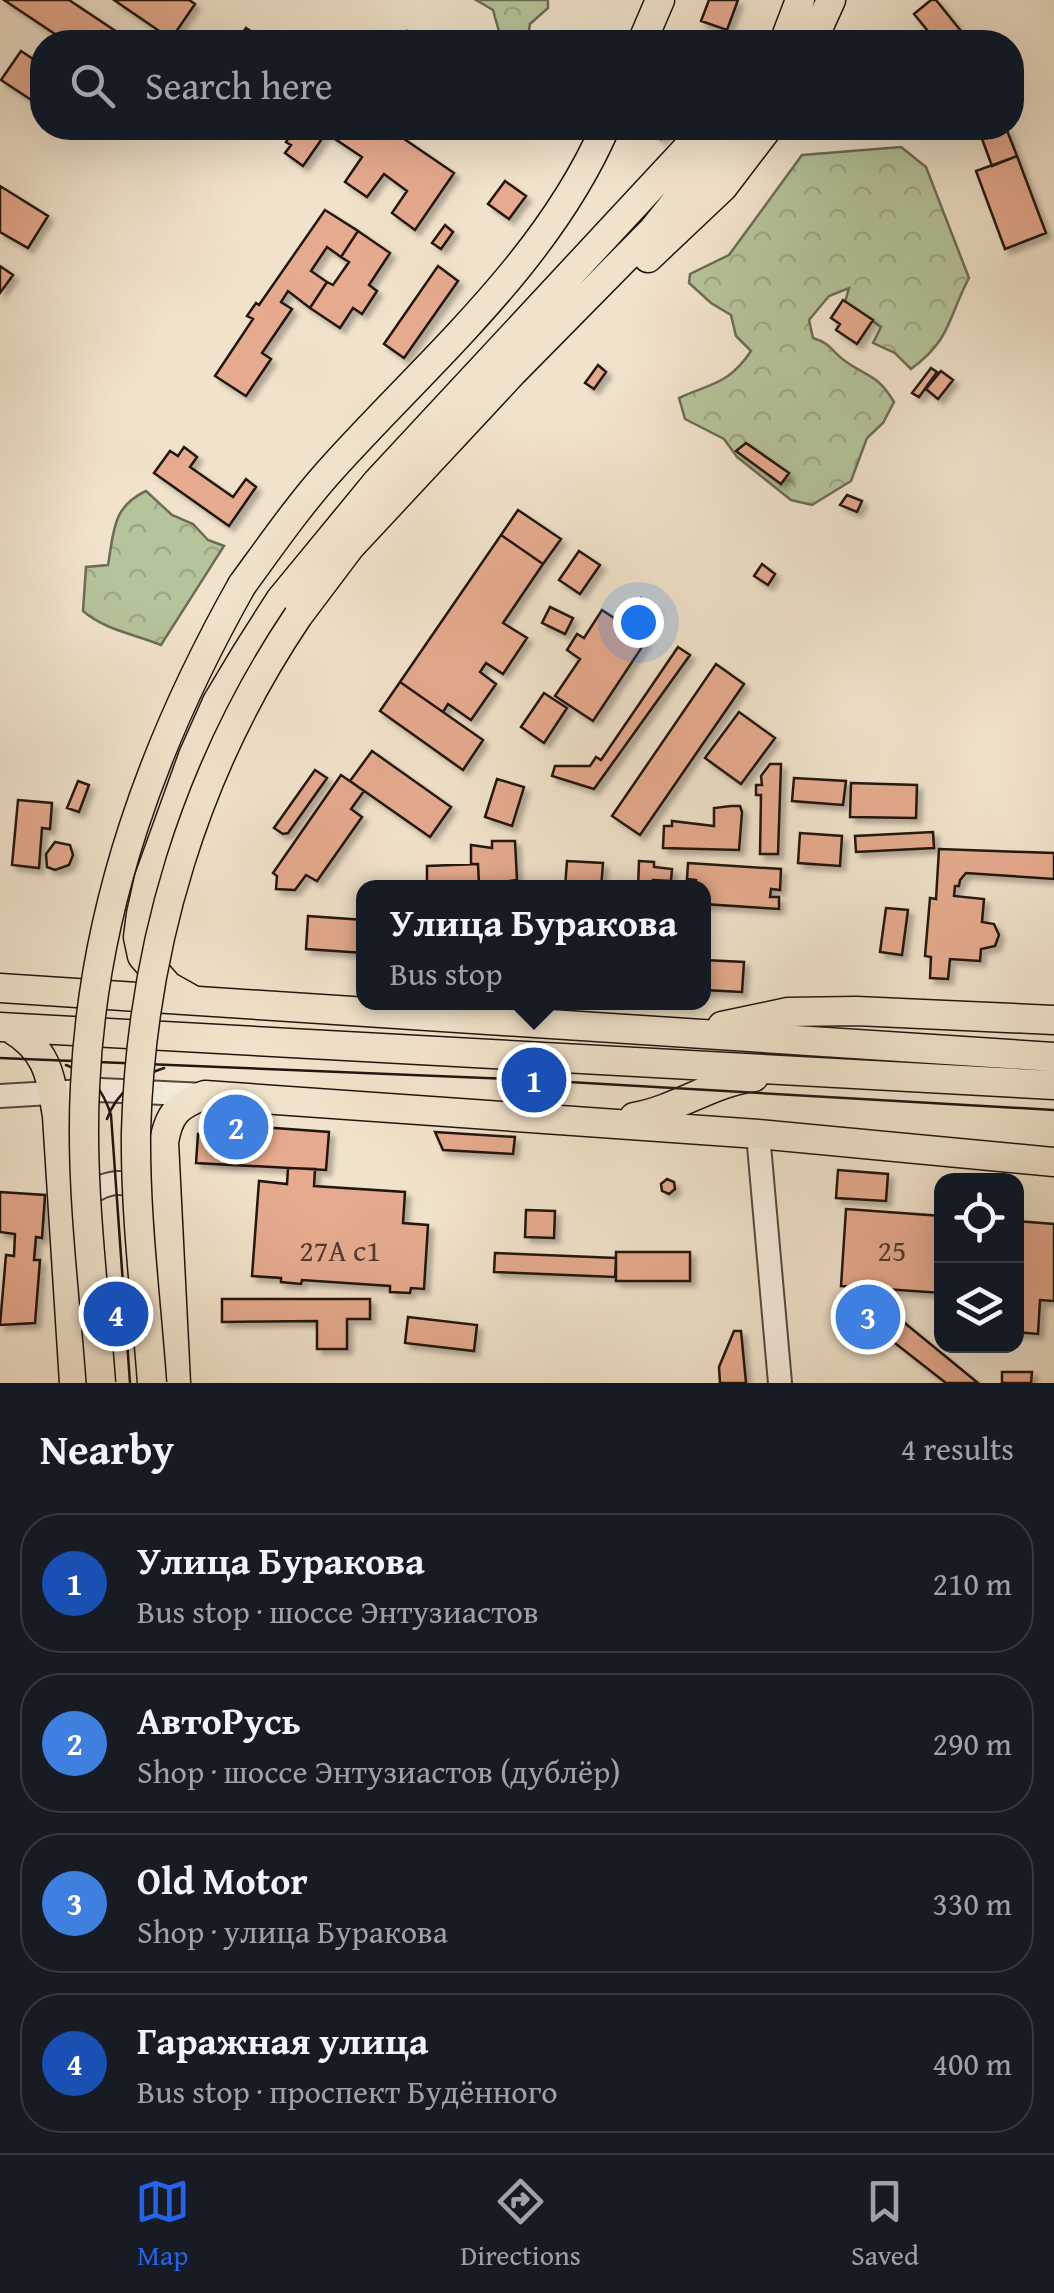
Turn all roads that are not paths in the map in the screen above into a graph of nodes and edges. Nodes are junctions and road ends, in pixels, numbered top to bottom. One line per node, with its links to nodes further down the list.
1 (660, 0): 4 (main road)
2 (800, 0): 5 (main road)
3 (831, 0): 6 (main road)
4 (647, 30)
5 (789, 30)
6 (817, 30)
7 (599, 140): 31 (main road, bridge)
8 (695, 140): 13 (main road)
9 (725, 140): 11 (main road)
10 (759, 140): 11 (main road)
11 (585, 300): 12 (main road)
12 (513, 372): 13 (main road); 32 (main road, bridge)
13 (377, 482): 15 (main road)
14 (0, 988): 15 (main road)
15 (193, 1000): 18 (main road)
16 (1054, 1020): 18 (main road)
17 (5, 1028): 20 (main road); 22 (main road)
18 (702, 1032): 19 (main road)
19 (1054, 1057)
20 (795, 1072): 21 (main road); 25 (main road)
21 (1054, 1085)
22 (53, 1092): 23 (street); 24 (street); 29 (main road)
23 (204, 1095): 25 (main road); 28 (main road)
24 (0, 1096)
25 (601, 1123): 26 (main road)
26 (758, 1134): 27 (main road); 34 (street)
27 (1054, 1162)
28 (166, 1222): 29 (street); 33 (main road)
29 (64, 1228): 30 (main road)
30 (74, 1383)
31 (101, 1383)
32 (152, 1383)
33 (176, 1383)
34 (780, 1383)

